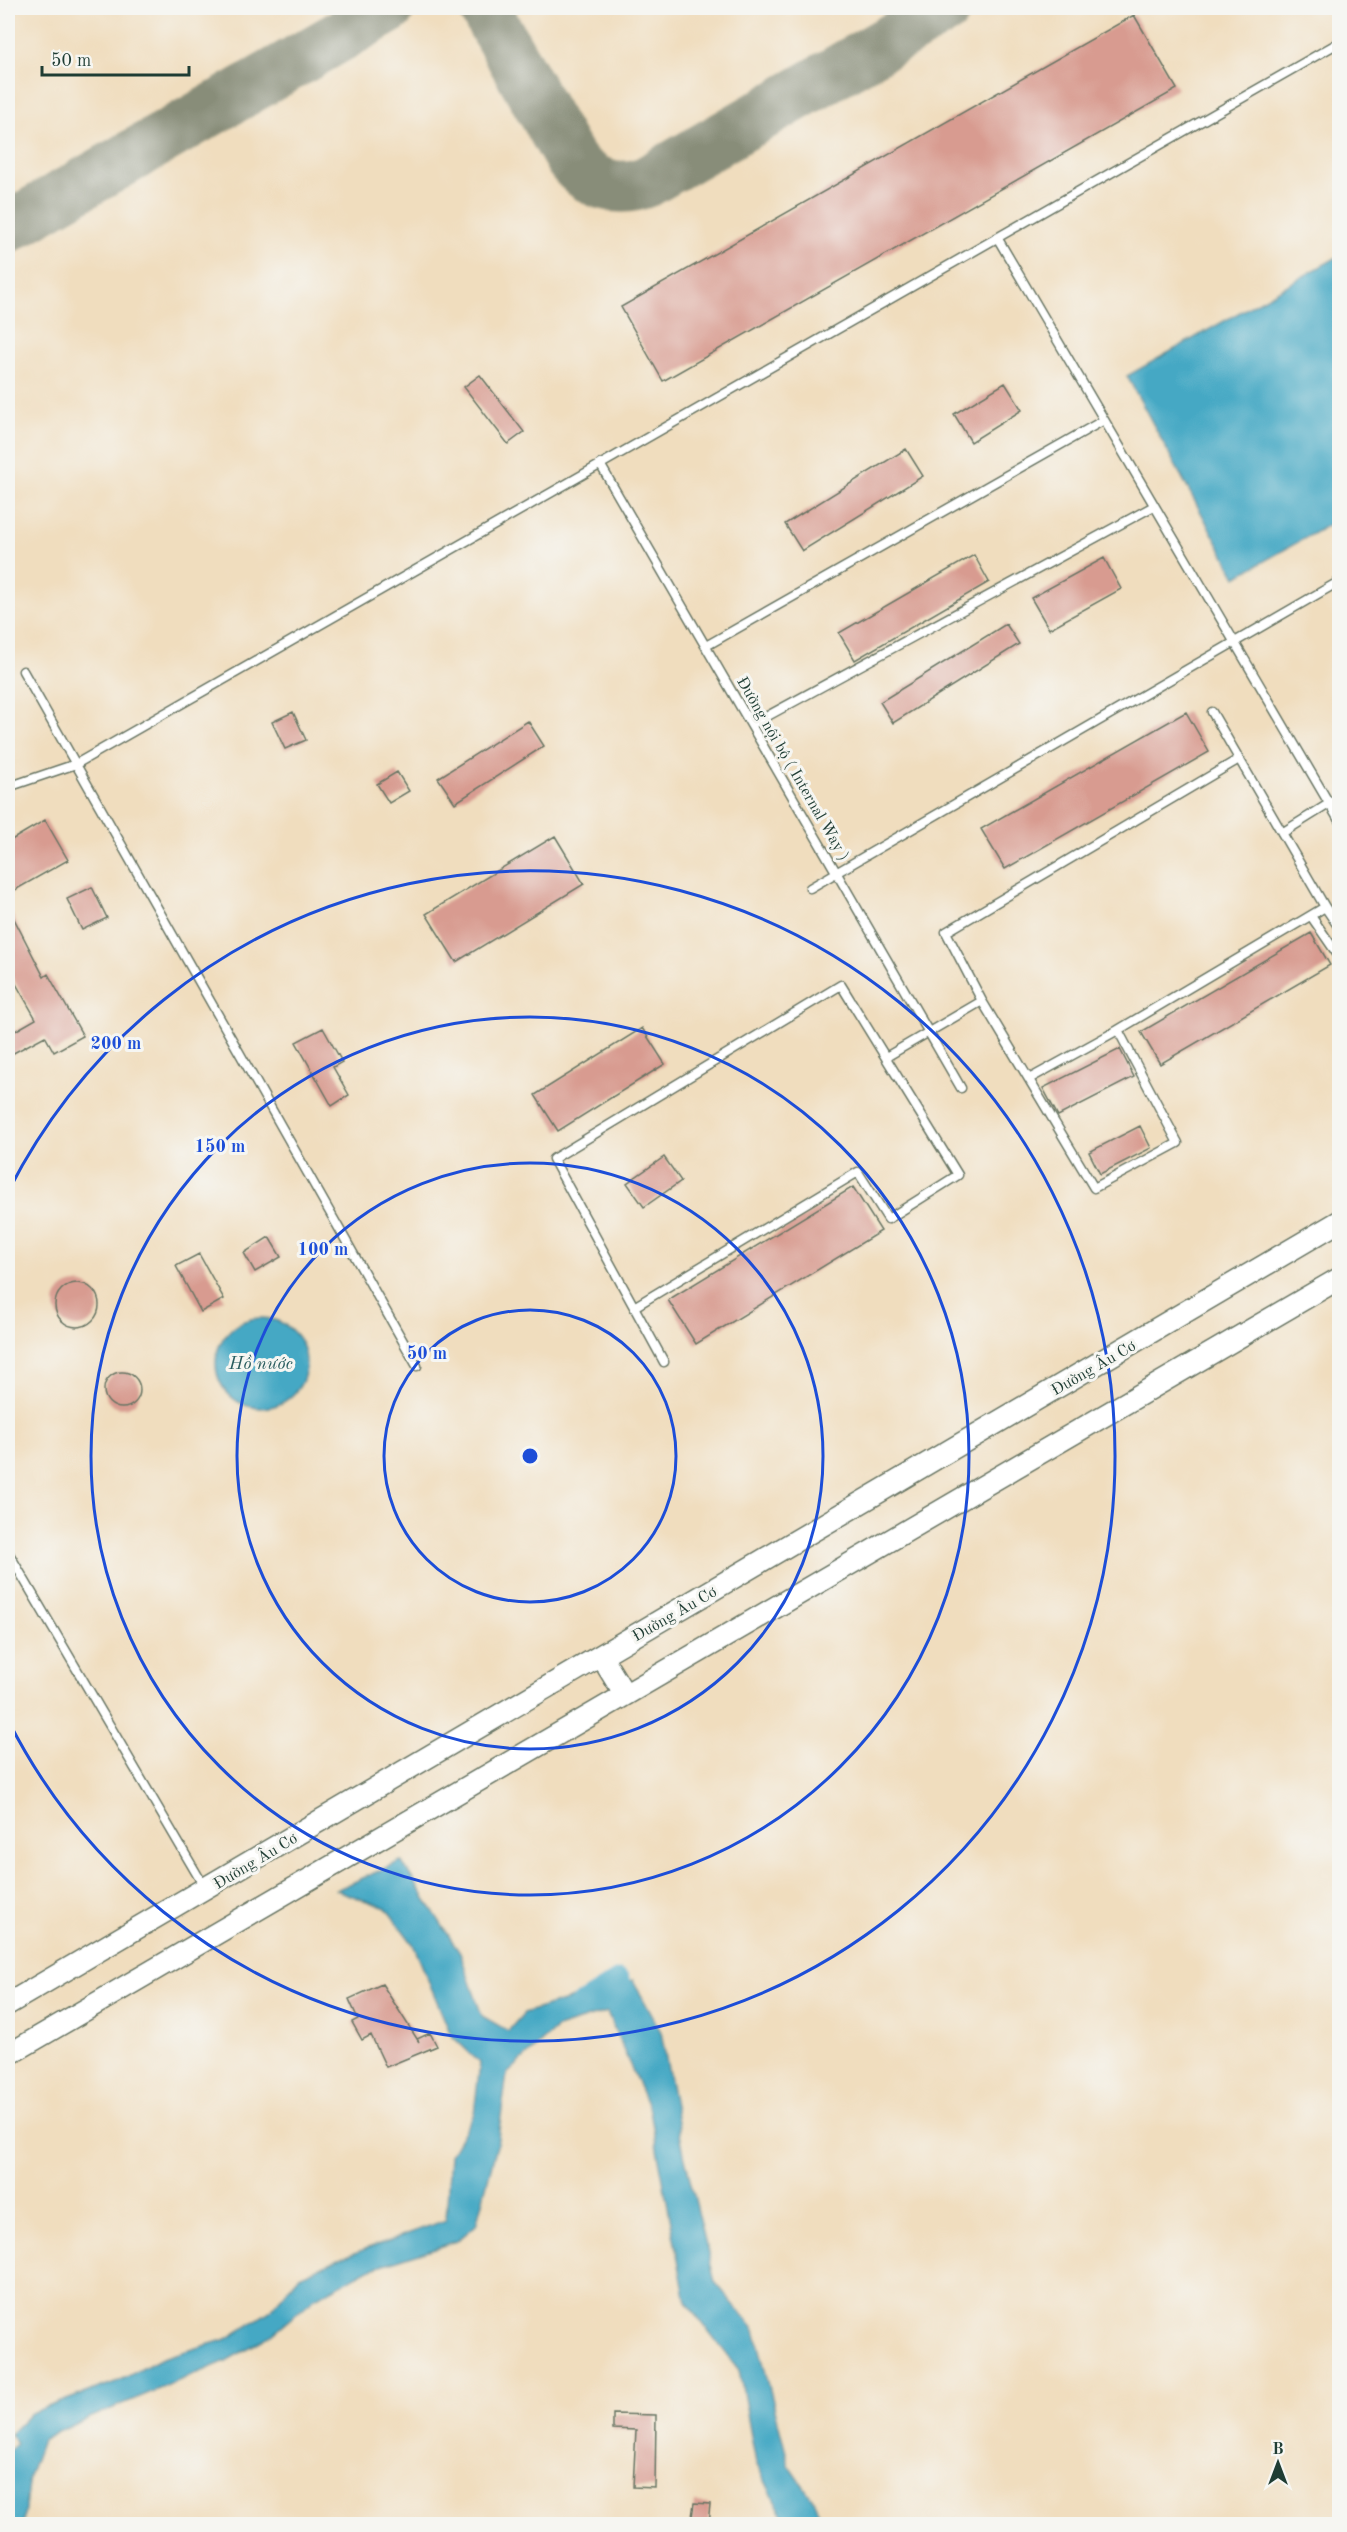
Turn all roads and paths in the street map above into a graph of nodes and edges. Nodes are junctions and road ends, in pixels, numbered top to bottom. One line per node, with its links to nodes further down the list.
1 (1340, 42): 2 (lane)
2 (998, 239): 3 (lane); 4 (lane)
3 (1104, 420): 5 (lane); 8 (lane)
4 (600, 464): 8 (lane, Đường nội bộ ( Internal Way )); 13 (lane)
5 (1154, 506): 7 (lane); 11 (lane)
6 (1340, 581): 7 (lane)
7 (1234, 642): 16 (lane); 19 (lane)
8 (706, 646): 11 (lane, Đường nội bộ ( Internal Way ))
9 (23, 671): 13 (lane)
10 (1212, 712): 12 (lane)
11 (751, 725): 19 (lane, Đường nội bộ ( Internal Way ))
12 (1239, 759): 18 (lane); 25 (lane)
13 (76, 764): 14 (lane); 35 (lane)
14 (8, 787)
15 (1340, 797): 16 (lane)
16 (1329, 803): 17 (lane); 18 (lane)
17 (1340, 822)
18 (1282, 833): 21 (lane)
19 (836, 872): 20 (lane); 27 (lane, Đường nội bộ ( Internal Way ))
20 (810, 888)
21 (1325, 907): 22 (lane); 23 (lane)
22 (1311, 916): 24 (lane); 26 (lane)
23 (1340, 929)
24 (1340, 958)
25 (982, 1000): 27 (lane); 29 (lane)
26 (1118, 1030): 29 (lane); 29 (lane)
27 (929, 1032): 28 (lane); 30 (lane, Đường nội bộ ( Internal Way ))
28 (885, 1057): 33 (lane); 33 (lane)
29 (1029, 1079)
30 (961, 1088)
31 (1340, 1221): 37 (street, Đường Âu Cơ)
32 (1340, 1278): 38 (street)
33 (634, 1307): 34 (lane)
34 (664, 1362)
35 (417, 1366)
36 (8, 1552): 39 (lane)
37 (601, 1656): 38 (street); 39 (street, Đường Âu Cơ)
38 (625, 1695): 41 (street)
39 (206, 1889): 40 (street, Đường Âu Cơ)
40 (8, 2004)
41 (8, 2055)

